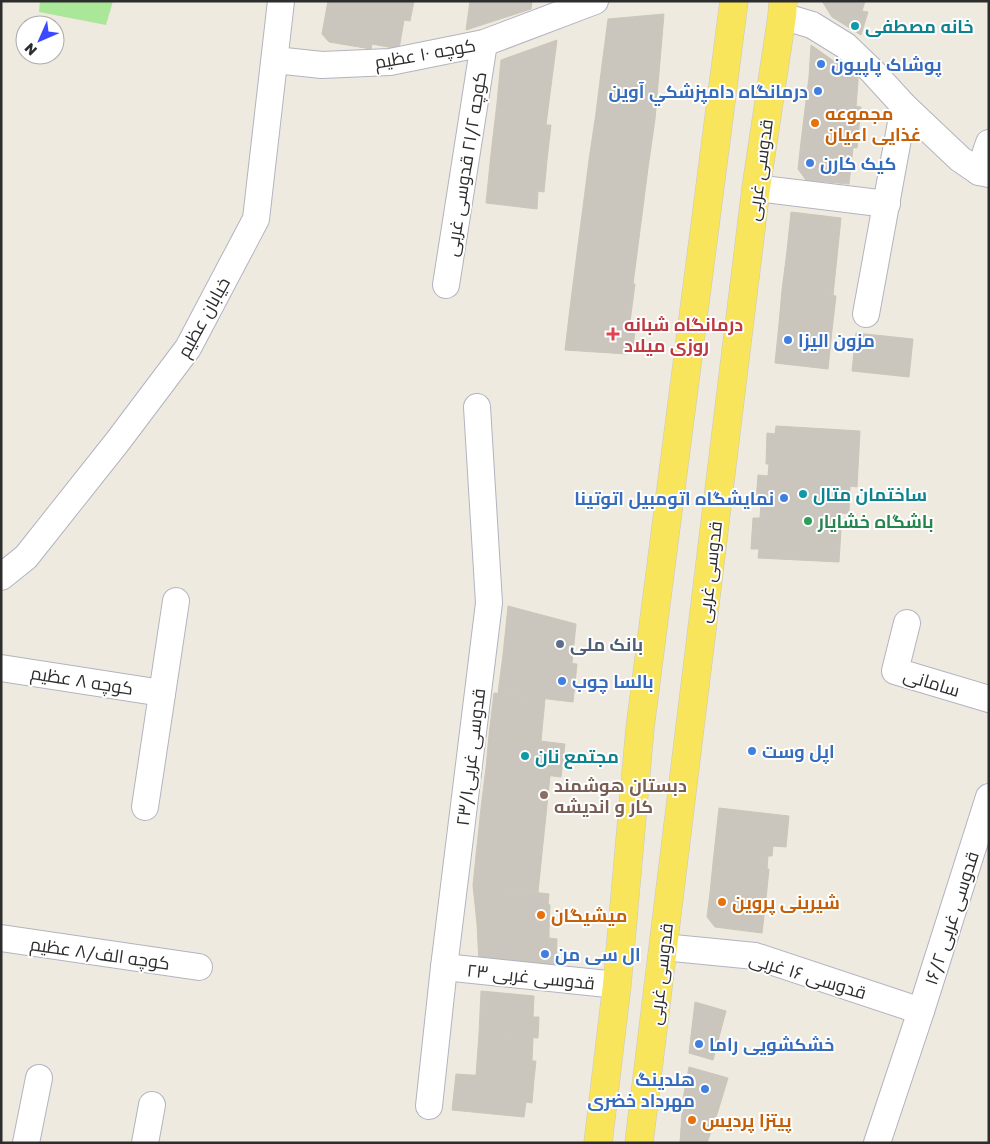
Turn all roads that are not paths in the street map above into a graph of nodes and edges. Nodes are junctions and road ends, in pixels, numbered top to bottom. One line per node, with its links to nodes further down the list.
1 (281, 1): 6 (street, خیابان عظیم)
2 (594, 1): 5 (street, کوچه ۱۰ عظیم)
3 (734, 1): 27 (main road)
4 (782, 9): 7 (street); 10 (main road, قدوسی غربی)
5 (484, 43): 6 (street, کوچه ۱۰ عظیم); 12 (street, کوچه ۲۱/۲ قدوسی غربی)
6 (275, 60): 15 (street, خیابان عظیم)
7 (904, 106): 9 (street); 11 (street)
8 (989, 143): 9 (street)
9 (984, 173)
10 (756, 188): 11 (street); 24 (main road, قدوسی غربی)
11 (887, 204): 13 (street)
12 (446, 286)
13 (866, 314)
14 (477, 407): 26 (street, قدوسی غربی۲۳/۱)
15 (1, 577)
16 (176, 600): 19 (street)
17 (908, 623): 20 (street, سامانی)
18 (1, 668): 19 (street, کوچه ۸ عظیم)
19 (162, 692): 22 (street)
20 (989, 699)
21 (989, 797): 28 (street, ۱۶/۲ قدوسی غربی)
22 (145, 807)
23 (1, 938): 25 (street, کوچه الف/۸ عظیم)
24 (663, 947): 28 (street, قدوسی ۱۶ غربی); 35 (main road, قدوسی غربی)
25 (198, 967)
26 (444, 967): 27 (street, ۲۳ قدوسی غربی); 31 (street, قدوسی غربی۲۳/۱)
27 (617, 985): 34 (main road)
28 (921, 1011): 36 (street, ۱۶/۲ قدوسی غربی)
29 (39, 1078): 32 (street)
30 (152, 1105): 33 (street)
31 (429, 1106)
32 (26, 1143)
33 (145, 1143)
34 (598, 1143)
35 (639, 1143)
36 (877, 1143)

